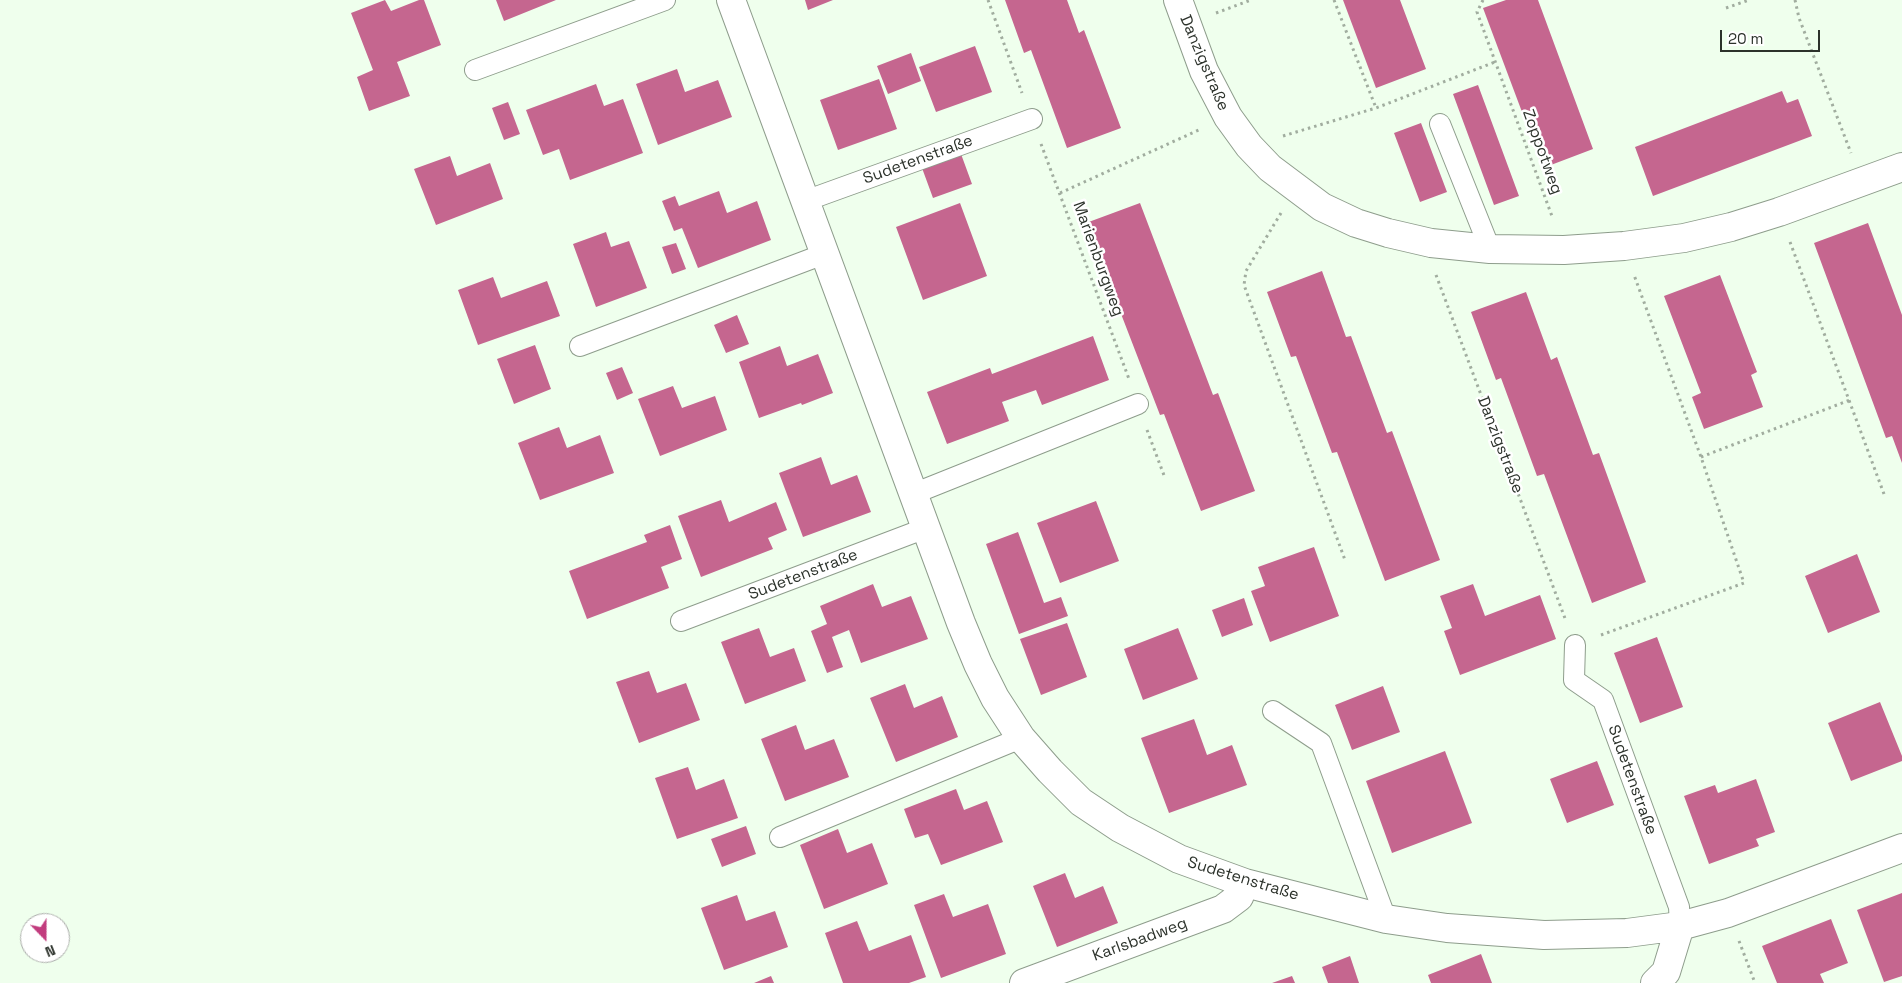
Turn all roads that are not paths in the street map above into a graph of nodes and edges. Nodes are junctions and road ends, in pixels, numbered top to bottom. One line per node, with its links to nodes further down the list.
1 (665, 0): 4 (lane)
2 (730, 0): 8 (street, Sudetenstraße)
3 (1183, 12): 9 (street, Danzigstraße)
4 (475, 70)
5 (1032, 119): 8 (lane, Sudetenstraße)
6 (1440, 124): 9 (lane)
7 (1902, 167): 9 (street, Danzigstraße)
8 (805, 202): 10 (street, Sudetenstraße)
9 (1490, 249)
10 (824, 254): 11 (lane); 13 (street, Sudetenstraße)
11 (580, 346)
12 (1138, 404): 13 (lane)
13 (913, 494): 14 (street, Sudetenstraße)
14 (926, 528): 15 (lane, Sudetenstraße); 18 (street, Sudetenstraße)
15 (681, 621)
16 (1575, 645): 23 (lane, Sudetenstraße)
17 (1273, 711): 22 (lane)
18 (1020, 738): 19 (lane); 21 (street, Sudetenstraße)
19 (780, 837)
20 (1902, 848): 23 (street, Sudetenstraße)
21 (1245, 882): 22 (street, Sudetenstraße); 24 (street, Karlsbadweg)
22 (1386, 919): 23 (street, Sudetenstraße)
23 (1680, 926): 25 (street)
24 (1024, 983)
25 (1655, 983)

